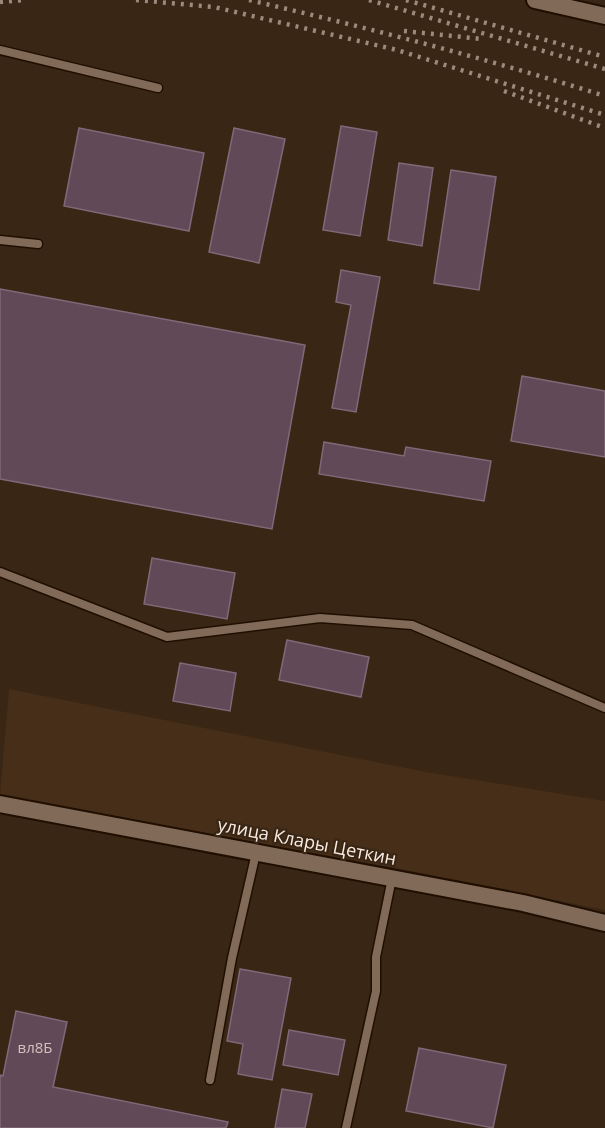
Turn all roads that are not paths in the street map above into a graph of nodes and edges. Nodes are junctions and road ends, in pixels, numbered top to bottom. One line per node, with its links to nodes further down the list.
1 (535, 0): 2 (street)
2 (554, 3): 3 (street)
3 (605, 16)
4 (0, 50): 5 (lane)
5 (158, 88)
6 (0, 240): 7 (lane)
7 (38, 244)
8 (0, 572): 9 (lane)
9 (605, 708)
10 (0, 804): 11 (street, улица Клары Цеткин)
11 (256, 853): 12 (street, улица Клары Цеткин); 14 (lane)
12 (392, 878): 13 (street, улица Клары Цеткин); 15 (lane)
13 (605, 923)
14 (210, 1080)
15 (346, 1128)

